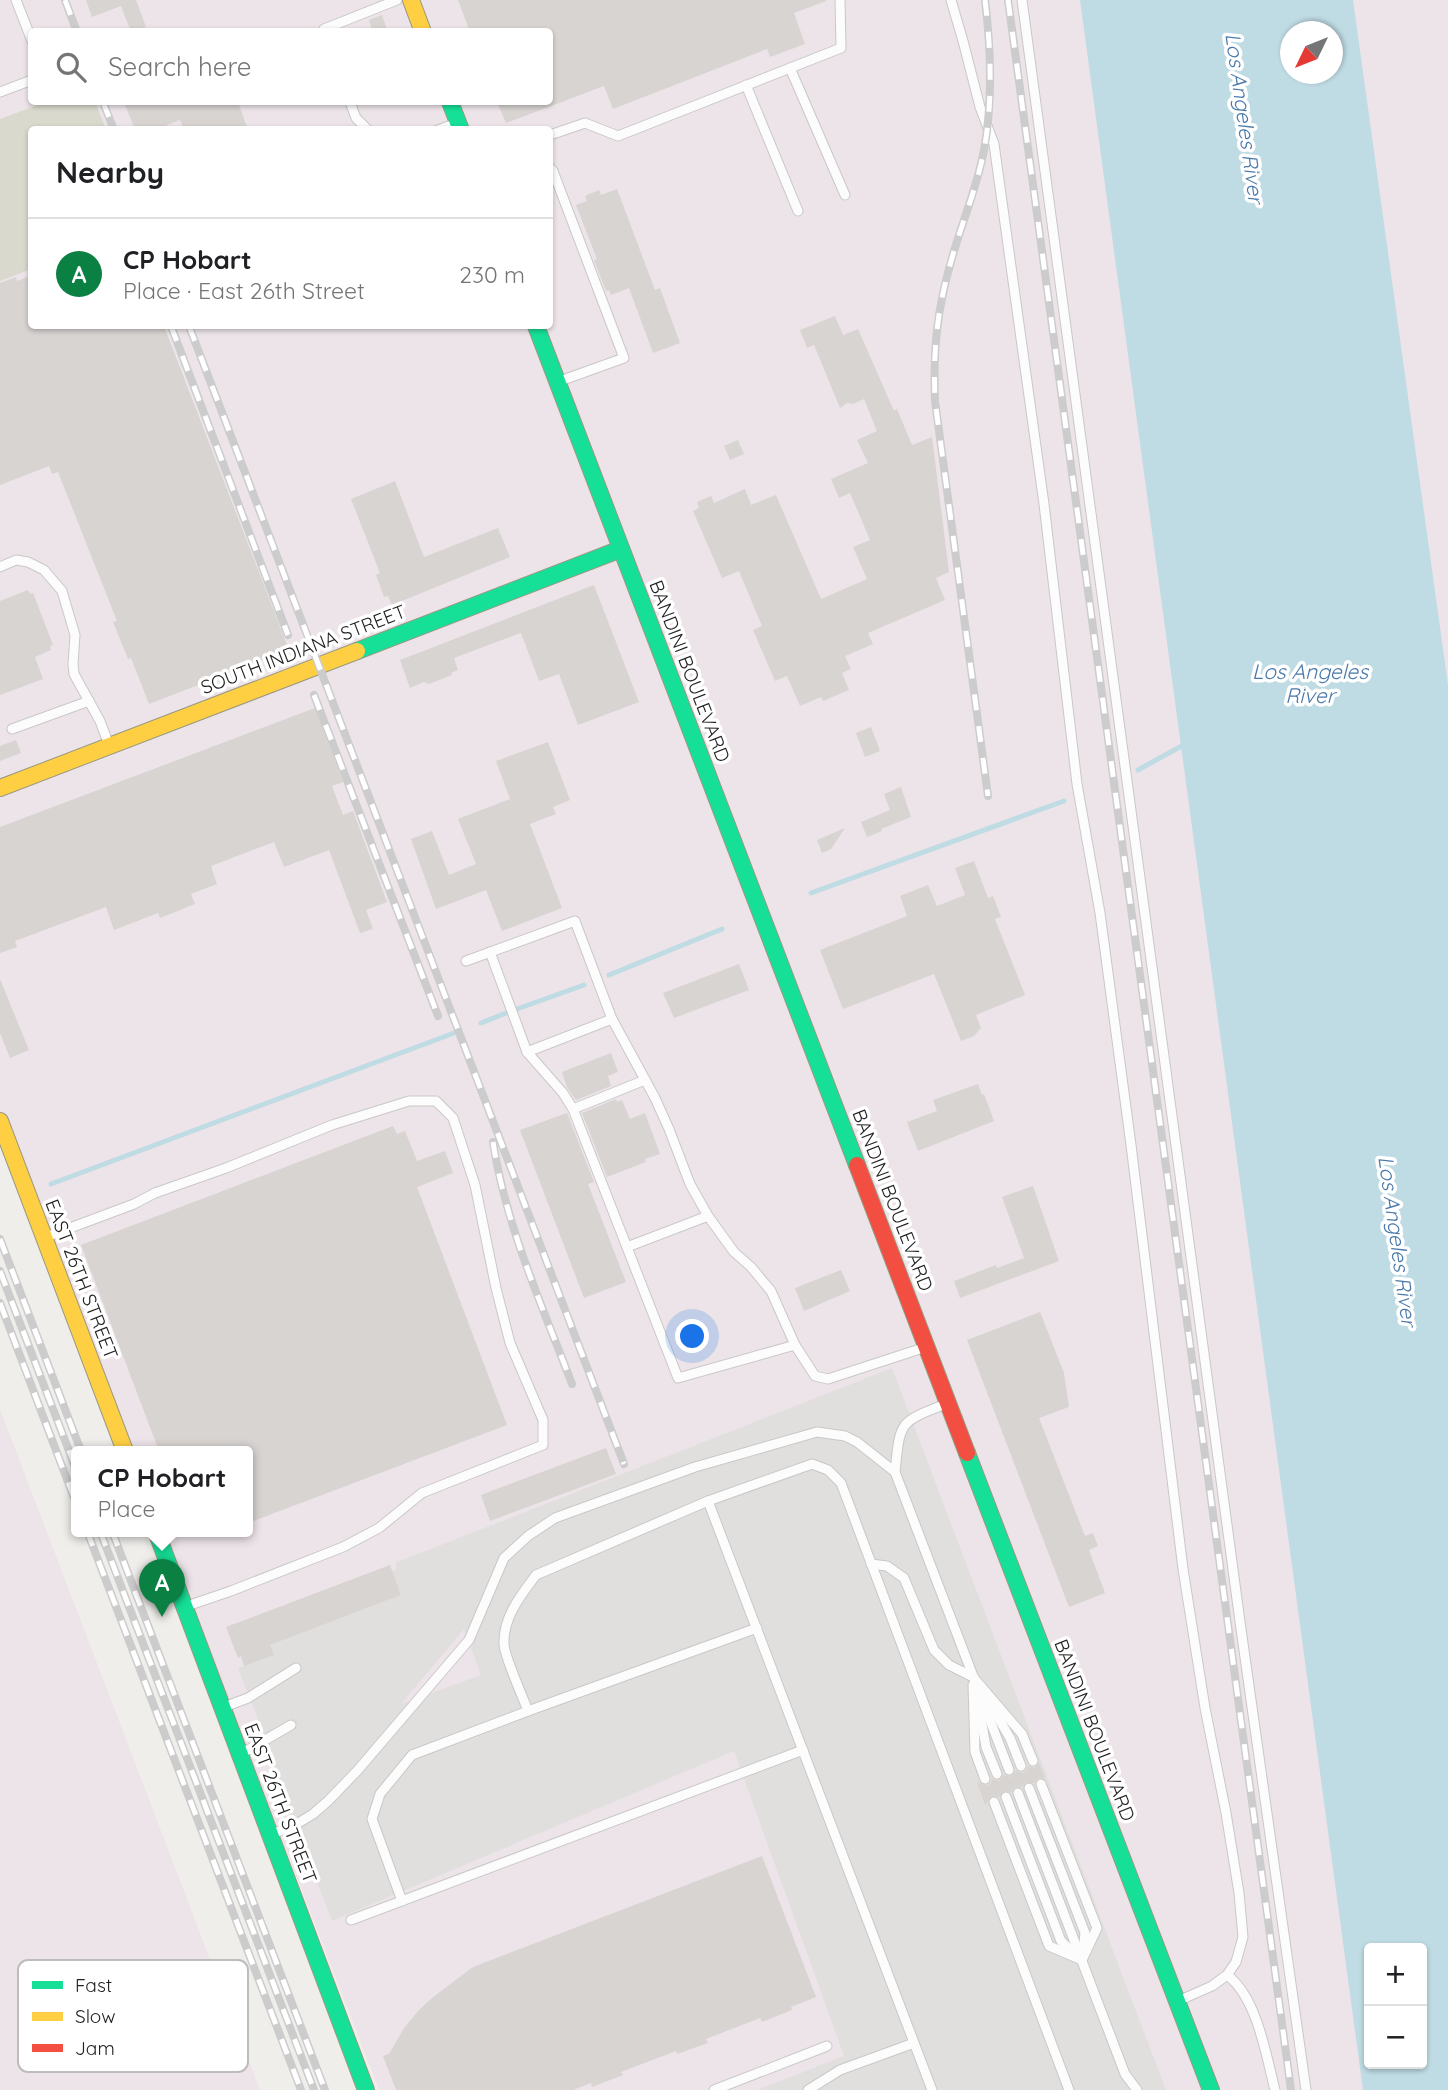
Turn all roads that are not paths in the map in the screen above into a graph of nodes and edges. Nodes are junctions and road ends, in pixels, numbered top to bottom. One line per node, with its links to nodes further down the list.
1 (16, 0): 9 (lane)
2 (397, 0): 7 (lane)
3 (411, 0): 8 (main road)
4 (841, 0): 10 (lane)
5 (951, 0): 71 (lane)
6 (1022, 0): 83 (lane)
7 (327, 28)
8 (422, 28)
9 (28, 31)
10 (790, 68): 12 (lane); 20 (lane)
11 (28, 82): 13 (lane)
12 (746, 85): 18 (lane); 21 (lane)
13 (0, 92)
14 (350, 105): 16 (lane)
15 (451, 105): 17 (main road)
16 (364, 126)
17 (460, 126)
18 (553, 134)
19 (553, 171): 23 (lane)
20 (845, 195)
21 (798, 211)
22 (537, 329): 23 (main road, BANDINI BOULEVARD)
23 (558, 382): 24 (main road, BANDINI BOULEVARD)
24 (621, 549): 28 (main road, SOUTH INDIANA STREET); 41 (main road, BANDINI BOULEVARD)
25 (0, 566): 26 (lane)
26 (89, 701): 27 (lane); 28 (lane)
27 (12, 729)
28 (109, 746): 29 (main road, SOUTH INDIANA STREET)
29 (0, 788)
30 (490, 952): 31 (lane); 32 (lane); 33 (lane)
31 (466, 961)
32 (612, 1019): 33 (lane); 34 (lane)
33 (527, 1052): 35 (lane)
34 (645, 1080): 35 (lane); 37 (lane)
35 (573, 1109): 39 (lane)
36 (0, 1121): 38 (main road, EAST 26TH STREET)
37 (708, 1216): 39 (lane); 40 (lane)
38 (44, 1238): 43 (main road, EAST 26TH STREET); 48 (lane)
39 (627, 1247): 40 (lane)
40 (794, 1345): 41 (lane)
41 (926, 1347): 42 (main road, BANDINI BOULEVARD)
42 (948, 1404): 44 (lane); 72 (main road, BANDINI BOULEVARD)
43 (123, 1446)
44 (895, 1472): 51 (lane); 67 (lane)
45 (708, 1501): 47 (lane); 49 (lane); 53 (lane)
46 (158, 1537): 48 (main road, EAST 26TH STREET)
47 (871, 1564): 51 (lane); 79 (lane)
48 (184, 1607): 52 (main road, EAST 26TH STREET)
49 (757, 1628): 53 (lane); 55 (lane)
50 (296, 1668): 52 (lane)
51 (973, 1677): 57 (lane); 58 (lane); 59 (lane); 60 (lane); 61 (lane)
52 (222, 1708): 56 (main road, EAST 26TH STREET)
53 (528, 1711): 68 (lane)
54 (291, 1724): 56 (lane)
55 (803, 1750): 68 (lane); 73 (lane)
56 (240, 1754): 67 (main road, EAST 26TH STREET)
57 (1033, 1761)
58 (1021, 1766)
59 (1009, 1770)
60 (997, 1774)
61 (985, 1779)
62 (1041, 1784): 70 (lane)
63 (1029, 1788): 70 (lane)
64 (1018, 1793): 70 (lane)
65 (1006, 1797): 70 (lane)
66 (994, 1801): 70 (lane)
67 (270, 1834): 75 (main road, EAST 26TH STREET)
68 (402, 1901): 69 (lane)
69 (351, 1920)
70 (1082, 1960): 80 (lane)
71 (1227, 1975): 72 (lane); 82 (lane)
72 (1177, 2002): 81 (main road, BANDINI BOULEVARD)
73 (914, 2043): 77 (lane); 78 (lane)
74 (827, 2046): 76 (lane)
75 (366, 2090)
76 (714, 2090)
77 (808, 2090)
78 (932, 2090)
79 (1069, 2090)
80 (1138, 2090)
81 (1210, 2090)
82 (1275, 2090)
83 (1306, 2090)

